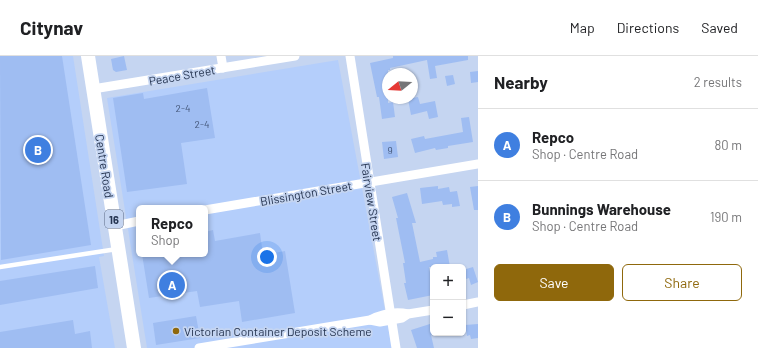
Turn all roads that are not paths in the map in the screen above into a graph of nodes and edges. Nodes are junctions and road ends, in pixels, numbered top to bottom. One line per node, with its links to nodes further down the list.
1 (88, 56): 6 (main road, Centre Road / 16)
2 (221, 56): 5 (street)
3 (295, 56): 5 (street, Peace Street)
4 (350, 56): 8 (street, Fairview Street)
5 (223, 68): 6 (street, Peace Street)
6 (93, 89): 11 (main road, Centre Road / 16)
7 (478, 164): 8 (street, Blissington Street)
8 (369, 182): 9 (street, Blissington Street); 17 (street, Fairview Street)
9 (208, 209)
10 (136, 222): 11 (street)
11 (115, 226): 12 (main road, Centre Road / 16)
12 (119, 249): 13 (lane); 18 (main road, Centre Road / 16)
13 (0, 267)
14 (478, 302): 15 (street)
15 (466, 304)
16 (430, 310): 17 (street)
17 (391, 317): 19 (street); 20 (street, Fairview Street)
18 (134, 348)
19 (199, 348)
20 (396, 348)

